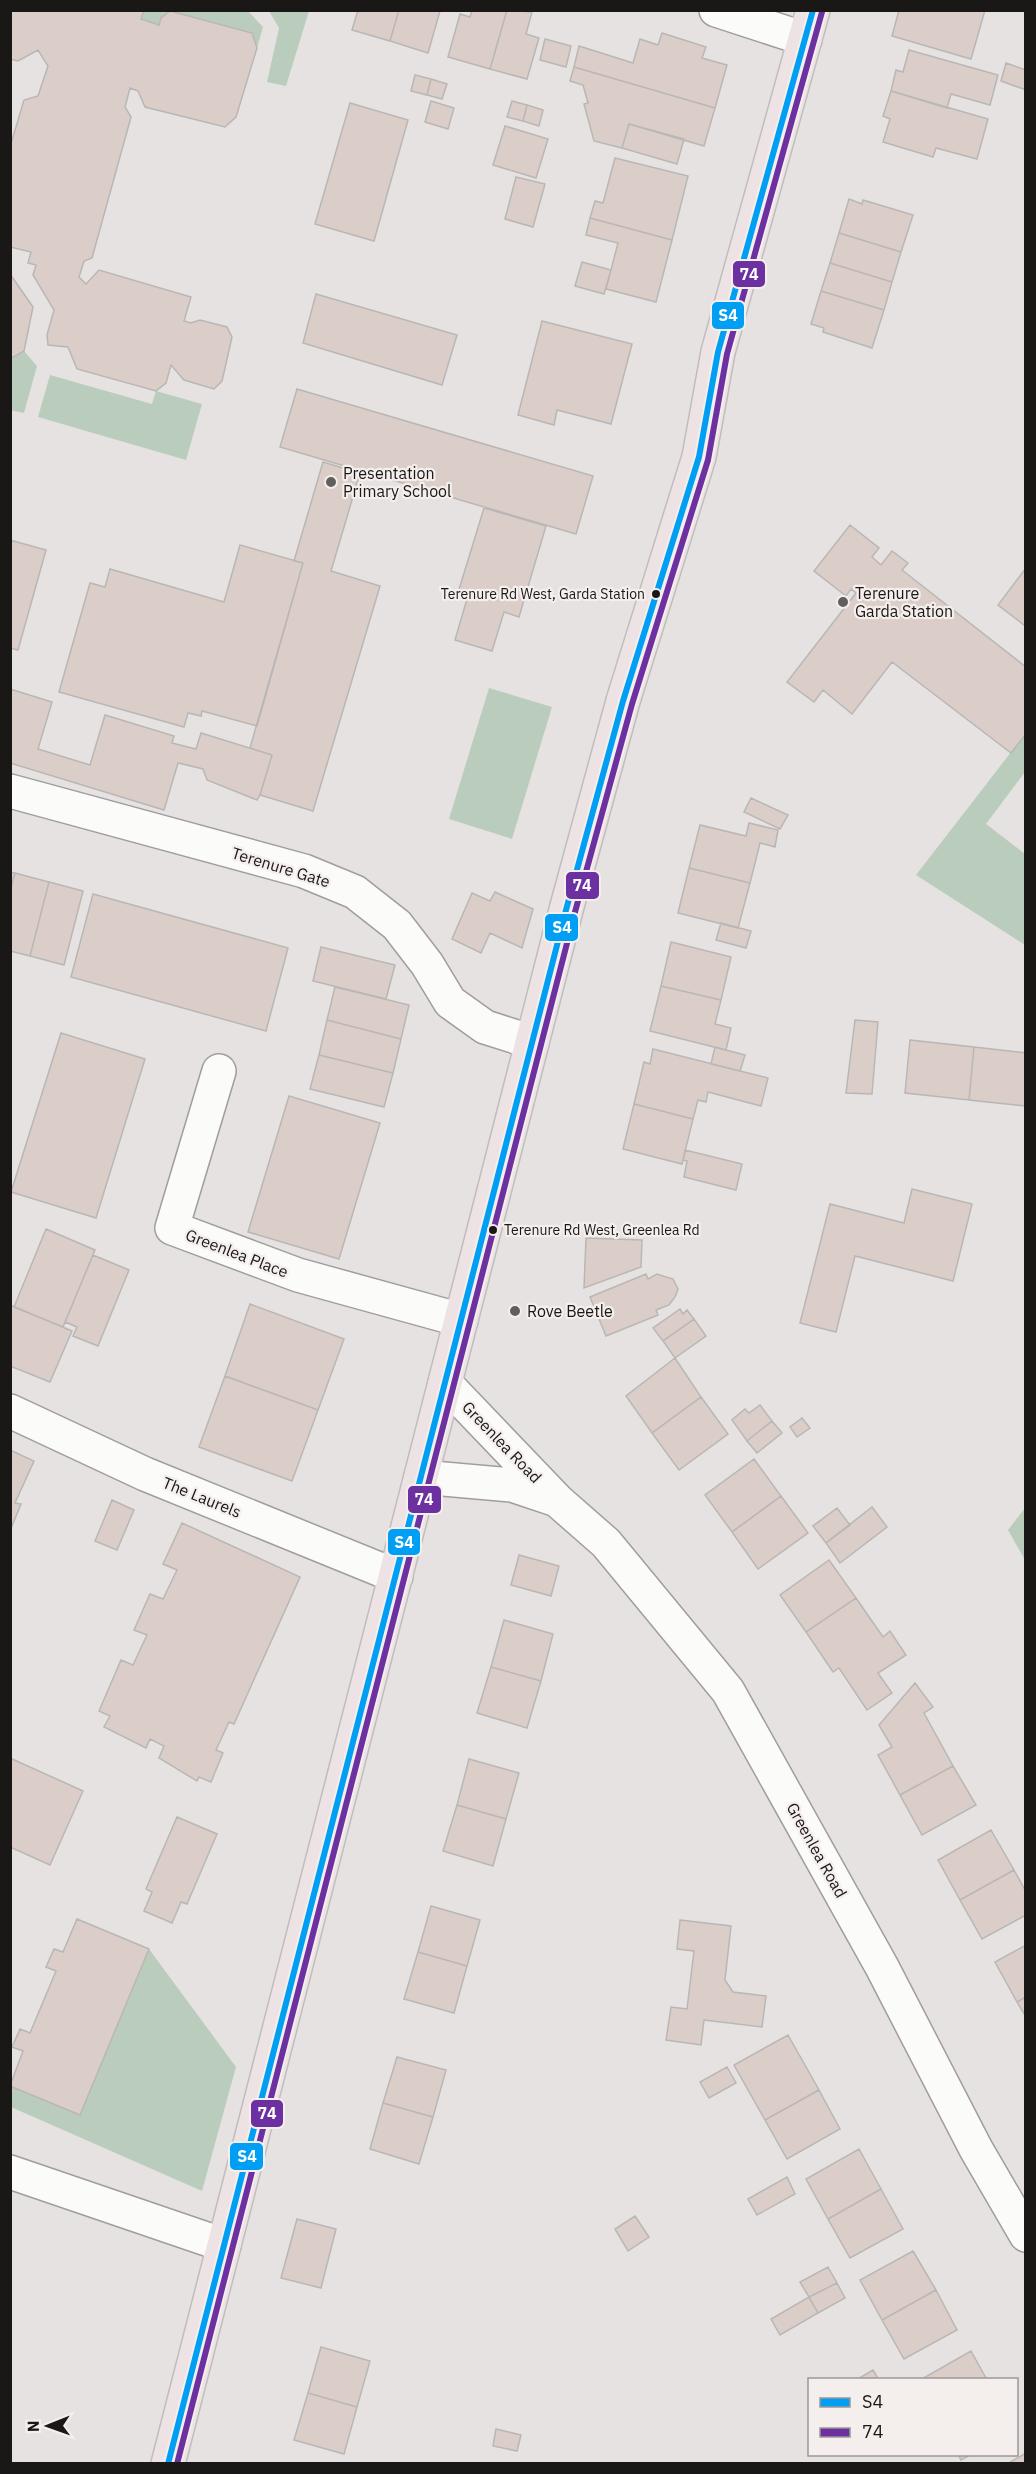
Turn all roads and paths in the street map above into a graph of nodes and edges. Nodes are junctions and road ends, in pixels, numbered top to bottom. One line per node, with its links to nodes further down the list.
1 (716, 10): 2 (street)
2 (809, 25): 4 (main road)
3 (10, 791): 4 (street, Terenure Gate)
4 (532, 1042): 6 (main road)
5 (219, 1071): 6 (street, Greenlea Place)
6 (461, 1320): 7 (main road)
7 (445, 1383): 9 (main road); 10 (street, Greenlea Road)
8 (10, 1411): 11 (street, The Laurels)
9 (421, 1477): 10 (street, Greenlea Road); 11 (main road)
10 (558, 1501): 13 (street, Greenlea Road)
11 (396, 1576): 14 (main road)
12 (10, 2172): 14 (street)
13 (1026, 2235)
14 (224, 2245): 15 (main road)
15 (168, 2463)

